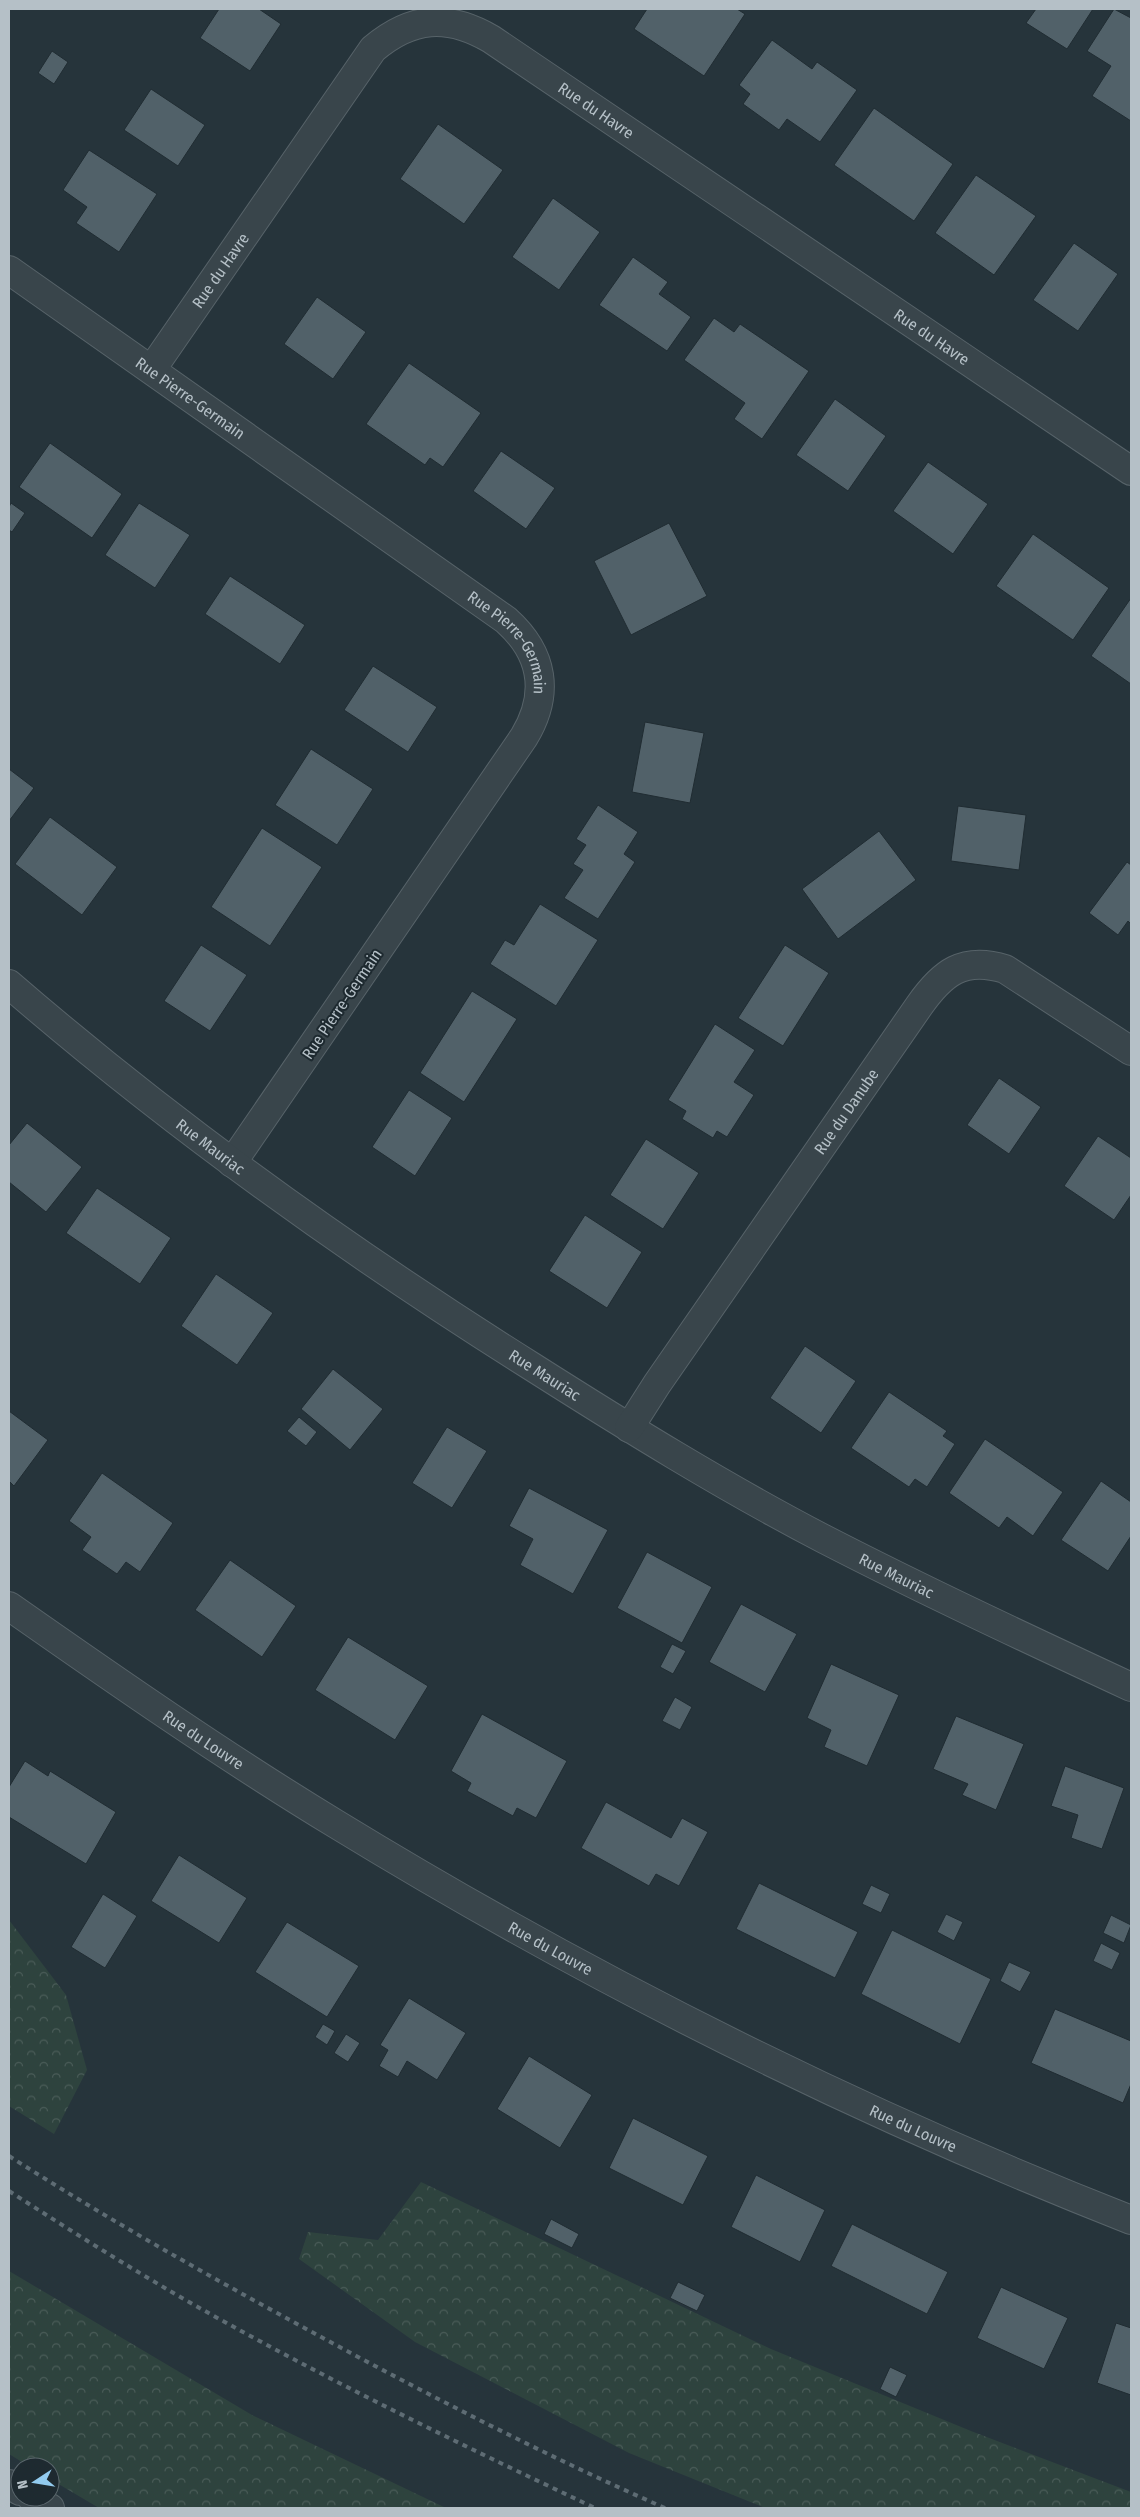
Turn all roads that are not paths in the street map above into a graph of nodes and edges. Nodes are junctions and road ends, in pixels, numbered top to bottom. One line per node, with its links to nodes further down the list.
1 (9, 270): 2 (street, Rue Pierre-Germain)
2 (152, 369): 3 (street, Rue du Havre); 6 (street, Rue Pierre-Germain)
3 (1131, 471)
4 (9, 984): 6 (street, Rue Mauriac)
5 (1131, 1051): 7 (street, Rue du Danube)
6 (232, 1163): 7 (street, Rue Mauriac)
7 (629, 1428): 9 (street, Rue Mauriac)
8 (9, 1606): 10 (street, Rue du Louvre)
9 (1131, 1686)
10 (1131, 2220)

